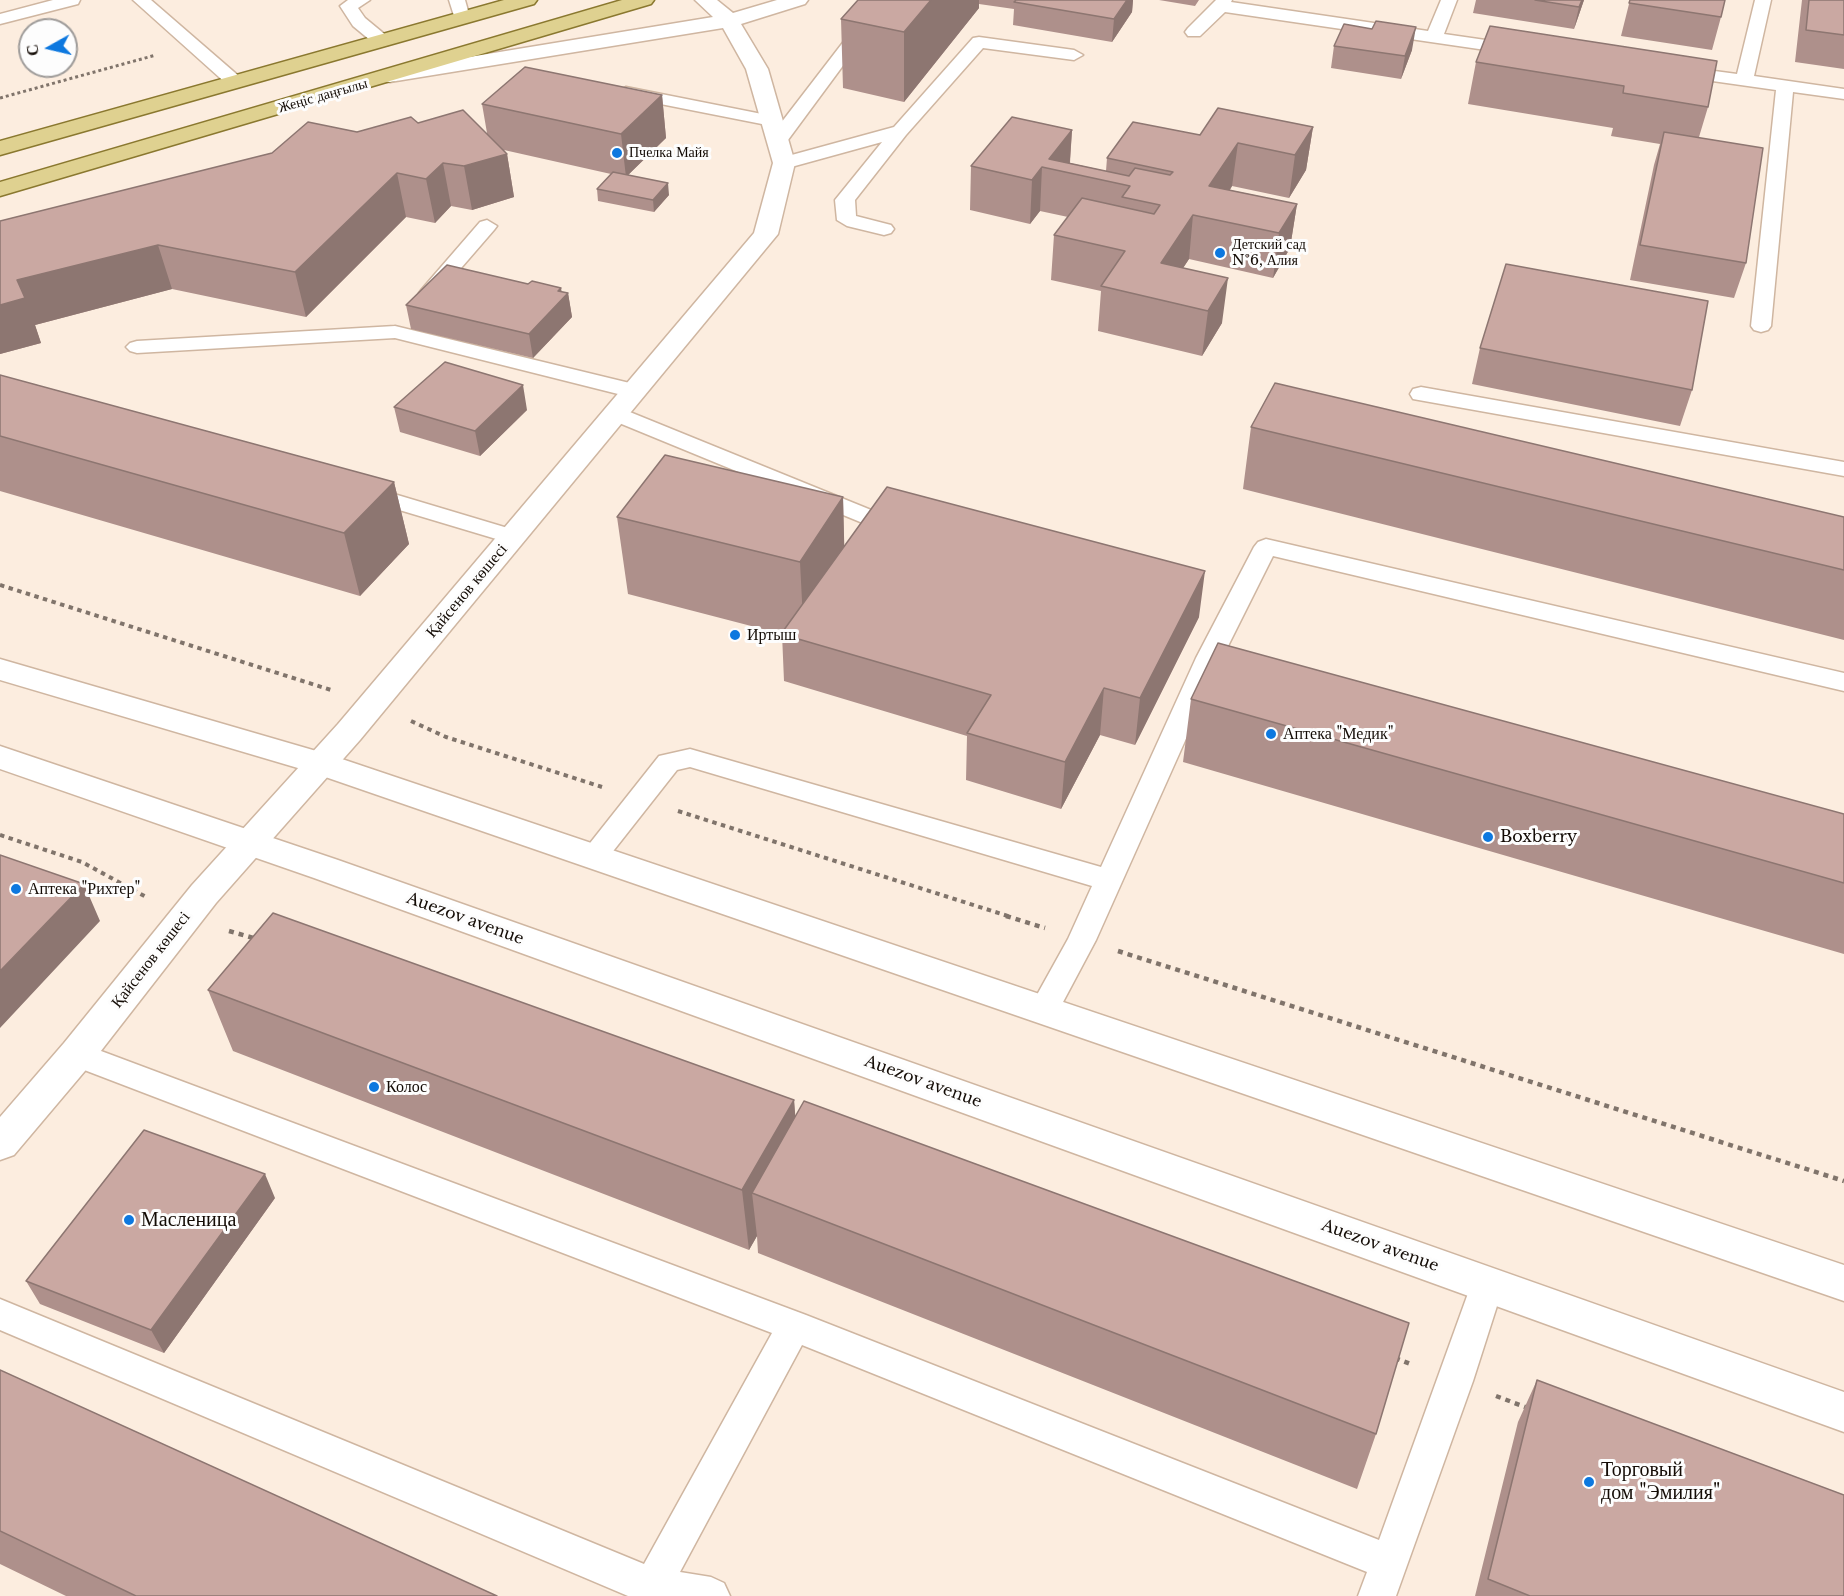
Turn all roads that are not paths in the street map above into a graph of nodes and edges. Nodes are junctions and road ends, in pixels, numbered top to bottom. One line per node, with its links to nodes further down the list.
1 (72, 0): 13 (lane)
2 (141, 0): 23 (lane)
3 (362, 0): 17 (lane)
4 (527, 0): 12 (main road)
5 (644, 0): 21 (main road, Жеңіс даңғылы)
6 (705, 0): 14 (main road)
7 (798, 0): 14 (main road)
8 (880, 0): 28 (lane)
9 (1449, 0): 16 (lane)
10 (1763, 0): 22 (lane)
11 (1222, 3): 15 (lane); 16 (lane)
12 (459, 9): 17 (main road)
13 (0, 19)
14 (729, 21): 21 (main road); 28 (main road)
15 (1194, 32)
16 (1432, 39): 18 (lane)
17 (382, 41): 23 (main road)
18 (1536, 53)
19 (1074, 55): 27 (lane)
20 (1663, 69): 22 (lane)
21 (390, 76): 30 (main road, Жеңіс даңғылы)
22 (1744, 80): 24 (lane)
23 (235, 82): 29 (main road)
24 (1785, 85): 26 (lane); 33 (lane)
25 (608, 88): 28 (lane)
26 (1844, 93)
27 (900, 131): 28 (lane); 32 (lane)
28 (778, 141): 36 (main road, Қайсенов көшесі)
29 (0, 148)
30 (0, 189)
31 (487, 226): 34 (lane)
32 (884, 229)
33 (1761, 326)
34 (395, 332): 35 (lane); 36 (lane)
35 (137, 347)
36 (634, 391): 38 (main road, Қайсенов көшесі)
37 (1421, 394): 39 (lane)
38 (615, 413): 41 (lane); 42 (main road, Қайсенов көшесі)
39 (1844, 469)
40 (341, 485): 42 (lane)
41 (901, 530)
42 (513, 537): 46 (main road, Қайсенов көшесі)
43 (0, 669): 46 (main road)
44 (1844, 682): 49 (lane)
45 (0, 757): 47 (main road, Auezov avenue)
46 (319, 763): 47 (main road, Қайсенов көшесі); 48 (main road)
47 (248, 841): 51 (main road, Қайсенов көшесі); 54 (main road, Auezov avenue)
48 (593, 857): 49 (lane); 50 (main road)
49 (1108, 880): 50 (lane)
50 (1043, 1011): 53 (main road)
51 (77, 1054): 52 (main road, Қайсенов көшесі); 56 (lane)
52 (0, 1144)
53 (1844, 1283)
54 (1487, 1284): 57 (main road, Auezov avenue); 58 (lane)
55 (0, 1314): 59 (lane)
56 (794, 1326): 58 (lane); 59 (lane)
57 (1844, 1412)
58 (1388, 1562): 61 (lane)
59 (650, 1591): 60 (lane)
60 (711, 1596)
61 (1377, 1596)

